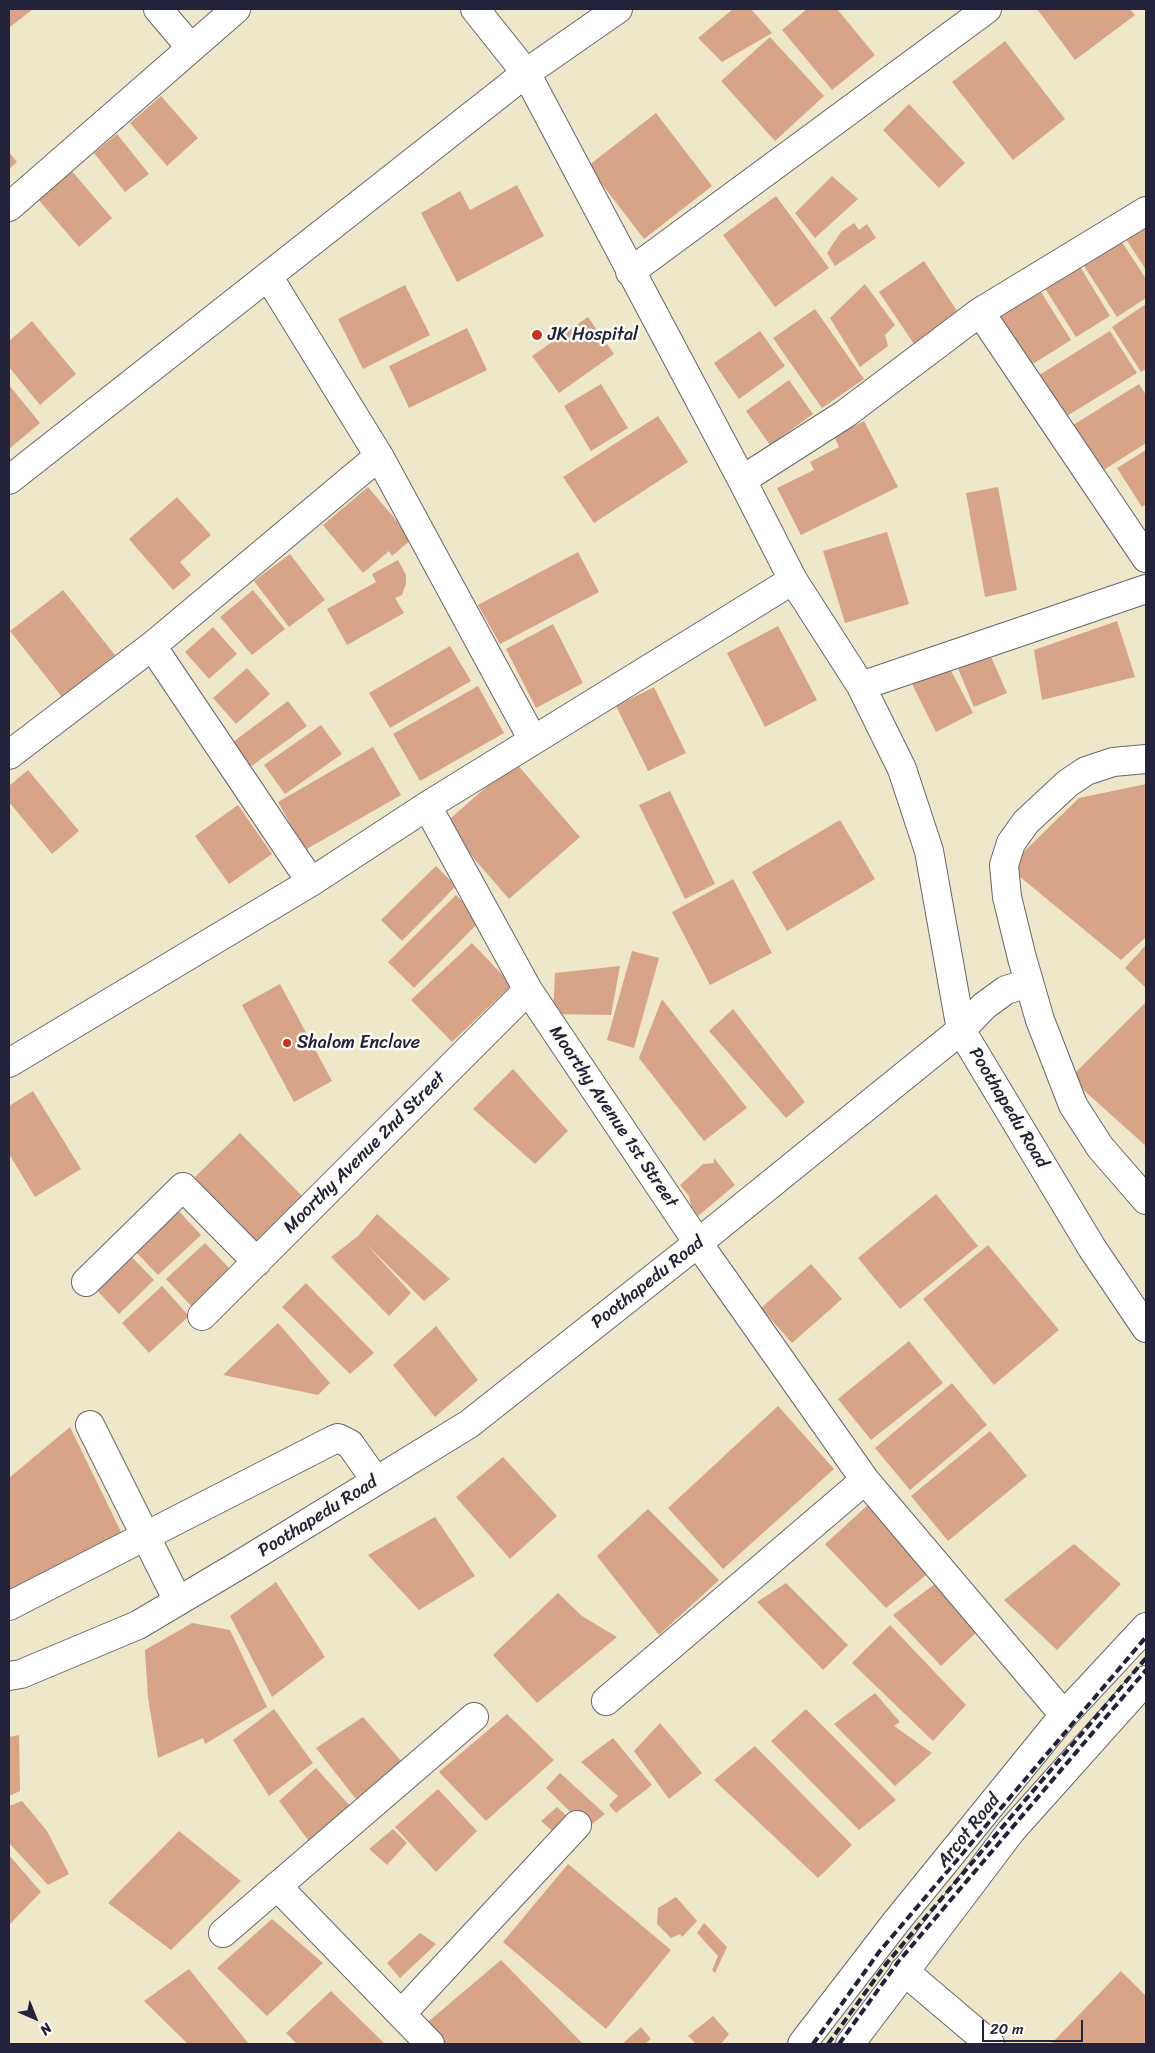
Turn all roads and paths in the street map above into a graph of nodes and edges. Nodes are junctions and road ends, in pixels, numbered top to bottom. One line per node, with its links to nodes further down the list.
1 (158, 9): 6 (street)
2 (236, 9): 6 (street)
3 (476, 9): 7 (street)
4 (618, 9): 7 (street)
5 (987, 9): 10 (street)
6 (191, 48): 8 (street)
7 (526, 73): 10 (street); 11 (street)
8 (9, 207)
9 (1146, 211): 12 (street)
10 (630, 272): 15 (street)
11 (268, 276): 13 (street); 14 (street)
12 (980, 312): 15 (street); 16 (street)
13 (379, 456): 19 (street); 21 (street)
14 (9, 480)
15 (742, 480): 17 (street)
16 (1146, 558)
17 (793, 580): 20 (street); 21 (street)
18 (1146, 589): 20 (street)
19 (152, 646): 22 (street); 25 (street)
20 (861, 686): 28 (street)
21 (533, 740): 24 (street)
22 (9, 755)
23 (1146, 759): 26 (street)
24 (427, 806): 25 (street); 27 (street, Moorthy Avenue 1st Street)
25 (311, 882): 29 (street)
26 (1029, 983): 28 (street); 30 (street)
27 (528, 990): 31 (street, Moorthy Avenue 1st Street); 32 (street, Moorthy Avenue 2nd Street)
28 (961, 1030): 31 (street, Poothapedu Road); 35 (street, Poothapedu Road)
29 (9, 1063)
30 (1146, 1200)
31 (698, 1243): 37 (street, Moorthy Avenue 1st Street); 38 (street, Poothapedu Road)
32 (257, 1262): 33 (street); 34 (street, Moorthy Avenue 2nd Street)
33 (86, 1282)
34 (202, 1316)
35 (1146, 1328)
36 (90, 1426): 39 (street)
37 (864, 1480): 45 (street); 46 (street, Moorthy Avenue 1st Street)
38 (376, 1481): 39 (street); 40 (street, Poothapedu Road)
39 (146, 1537): 40 (street); 41 (street)
40 (178, 1601): 43 (street, Poothapedu Road)
41 (9, 1606)
42 (1146, 1627): 46 (street, Arcot Road)
43 (9, 1676)
44 (1146, 1680): 51 (street, Arcot Road)
45 (606, 1701)
46 (1064, 1715): 54 (street, Arcot Road)
47 (474, 1717): 49 (street)
48 (577, 1825): 52 (street)
49 (277, 1886): 50 (street); 52 (street)
50 (223, 1934)
51 (904, 1971): 55 (street, Arcot Road); 56 (street)
52 (401, 2014): 53 (street)
53 (430, 2044)
54 (802, 2044)
55 (850, 2044)
56 (990, 2044)

